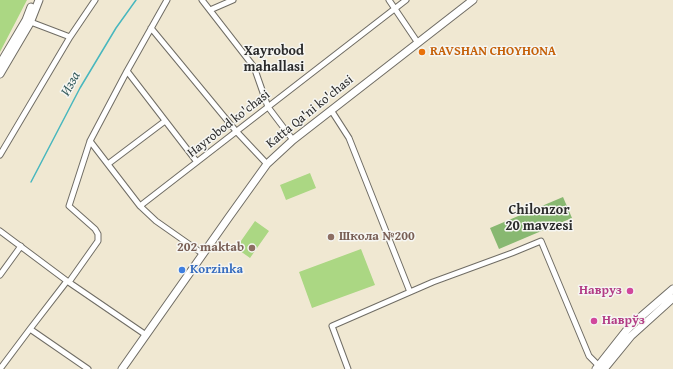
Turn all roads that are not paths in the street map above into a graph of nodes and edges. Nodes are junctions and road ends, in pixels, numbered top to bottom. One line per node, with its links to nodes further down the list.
1 (34, 0): 12 (main road)
2 (39, 0): 12 (main road)
3 (95, 0): 14 (street)
4 (167, 0): 13 (street)
5 (202, 0): 11 (street)
6 (233, 0): 11 (street)
7 (389, 0): 10 (street)
8 (406, 0): 10 (street, Hayrobod ko'chasi)
9 (473, 0): 15 (main road, Katta Qa'ni ko'chasi)
10 (396, 8): 15 (street); 19 (street, Hayrobod ko'chasi)
11 (210, 10): 19 (street)
12 (28, 22): 14 (street); 16 (main road); 18 (main road)
13 (151, 28): 17 (street); 22 (street)
14 (70, 37): 25 (street)
15 (418, 42): 20 (main road, Katta Qa'ni ko'chasi)
16 (0, 64)
17 (127, 71): 21 (street); 24 (street)
18 (0, 74)
19 (268, 108): 22 (street, Hayrobod ko'chasi); 23 (street)
20 (331, 110): 23 (main road, Katta Qa'ni ko'chasi); 36 (street)
21 (165, 121): 26 (street); 27 (street)
22 (236, 132): 26 (street, Hayrobod ko'chasi); 28 (street)
23 (293, 140): 28 (main road, Katta Qa'ni ko'chasi)
24 (90, 141): 27 (street); 34 (street)
25 (0, 155)
26 (197, 162): 29 (street, Hayrobod ko'chasi)
27 (108, 164): 29 (street)
28 (267, 164): 32 (main road, Katta Qa'ni ko'chasi)
29 (140, 206): 32 (street)
30 (0, 231): 31 (street)
31 (21, 246): 33 (street); 34 (street)
32 (202, 254): 39 (main road, Katta Qa'ni ko'chasi)
33 (0, 275)
34 (68, 281): 38 (street); 39 (street)
35 (673, 289): 40 (main road)
36 (410, 292): 40 (street); 44 (street)
37 (673, 298): 40 (main road)
38 (30, 329): 41 (street); 42 (street)
39 (146, 335): 43 (main road, Katta Qa'ni ko'chasi)
40 (600, 368)
41 (0, 369)
42 (88, 369)
43 (122, 369)
44 (348, 369)

